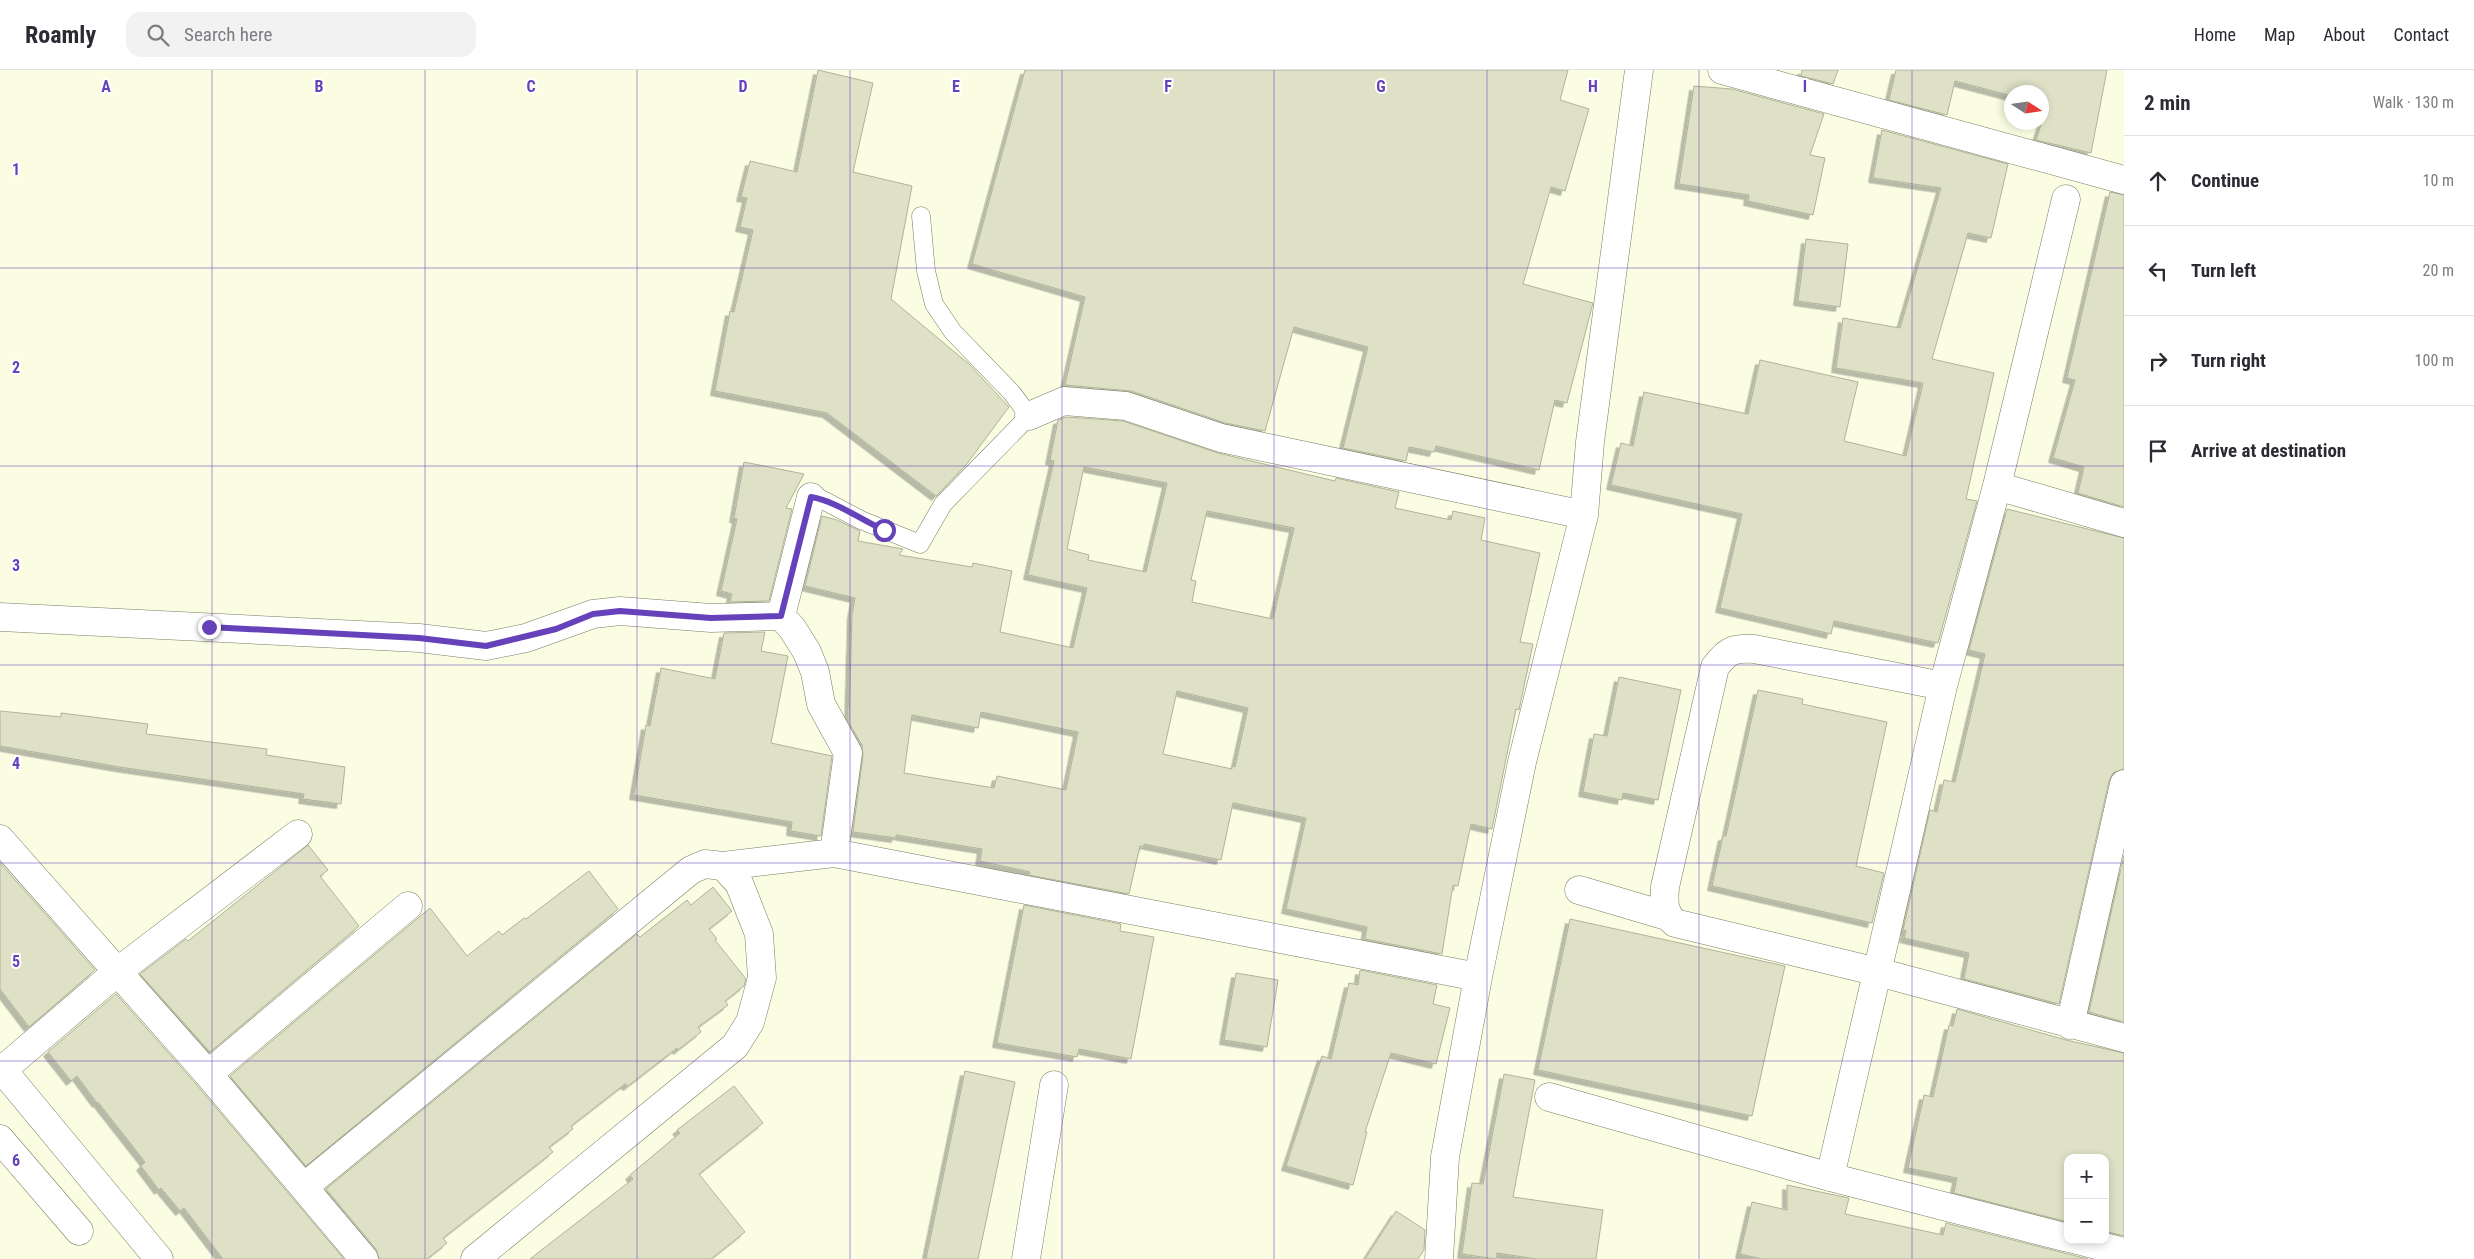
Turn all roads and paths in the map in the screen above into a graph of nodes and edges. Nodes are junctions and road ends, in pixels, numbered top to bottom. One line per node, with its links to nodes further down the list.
1 (1639, 70): 9 (street)
2 (1722, 70): 3 (street)
3 (2124, 180)
4 (2066, 199): 7 (street)
5 (920, 216): 6 (lane)
6 (1028, 416): 8 (lane); 9 (street)
7 (1997, 486): 10 (street); 13 (street)
8 (811, 497): 11 (street)
9 (1584, 515): 24 (street)
10 (2124, 523)
11 (781, 616): 12 (street); 17 (street)
12 (0, 617)
13 (1943, 686): 21 (street); 23 (street)
14 (2124, 784): 25 (street)
15 (298, 834): 22 (street)
16 (0, 839): 22 (street)
17 (834, 853): 18 (street); 24 (street)
18 (723, 866): 33 (street); 40 (street)
19 (1579, 890): 21 (street)
20 (408, 906): 28 (street)
21 (1667, 916): 23 (street)
22 (117, 972): 27 (street); 28 (street)
23 (1878, 972): 25 (street); 32 (street)
24 (1478, 977): 42 (street)
25 (2070, 1025): 26 (street)
26 (2124, 1038)
27 (1, 1070): 38 (street)
28 (208, 1074): 33 (street)
29 (1054, 1085): 41 (street)
30 (1549, 1097): 32 (street)
31 (0, 1139): 34 (street)
32 (1830, 1177): 35 (street)
33 (304, 1187): 39 (street)
34 (79, 1231)
35 (2064, 1237)
36 (2093, 1244): 37 (street)
37 (2124, 1252)
38 (159, 1259)
39 (364, 1259)
40 (476, 1259)
41 (1026, 1259)
42 (1439, 1259)

